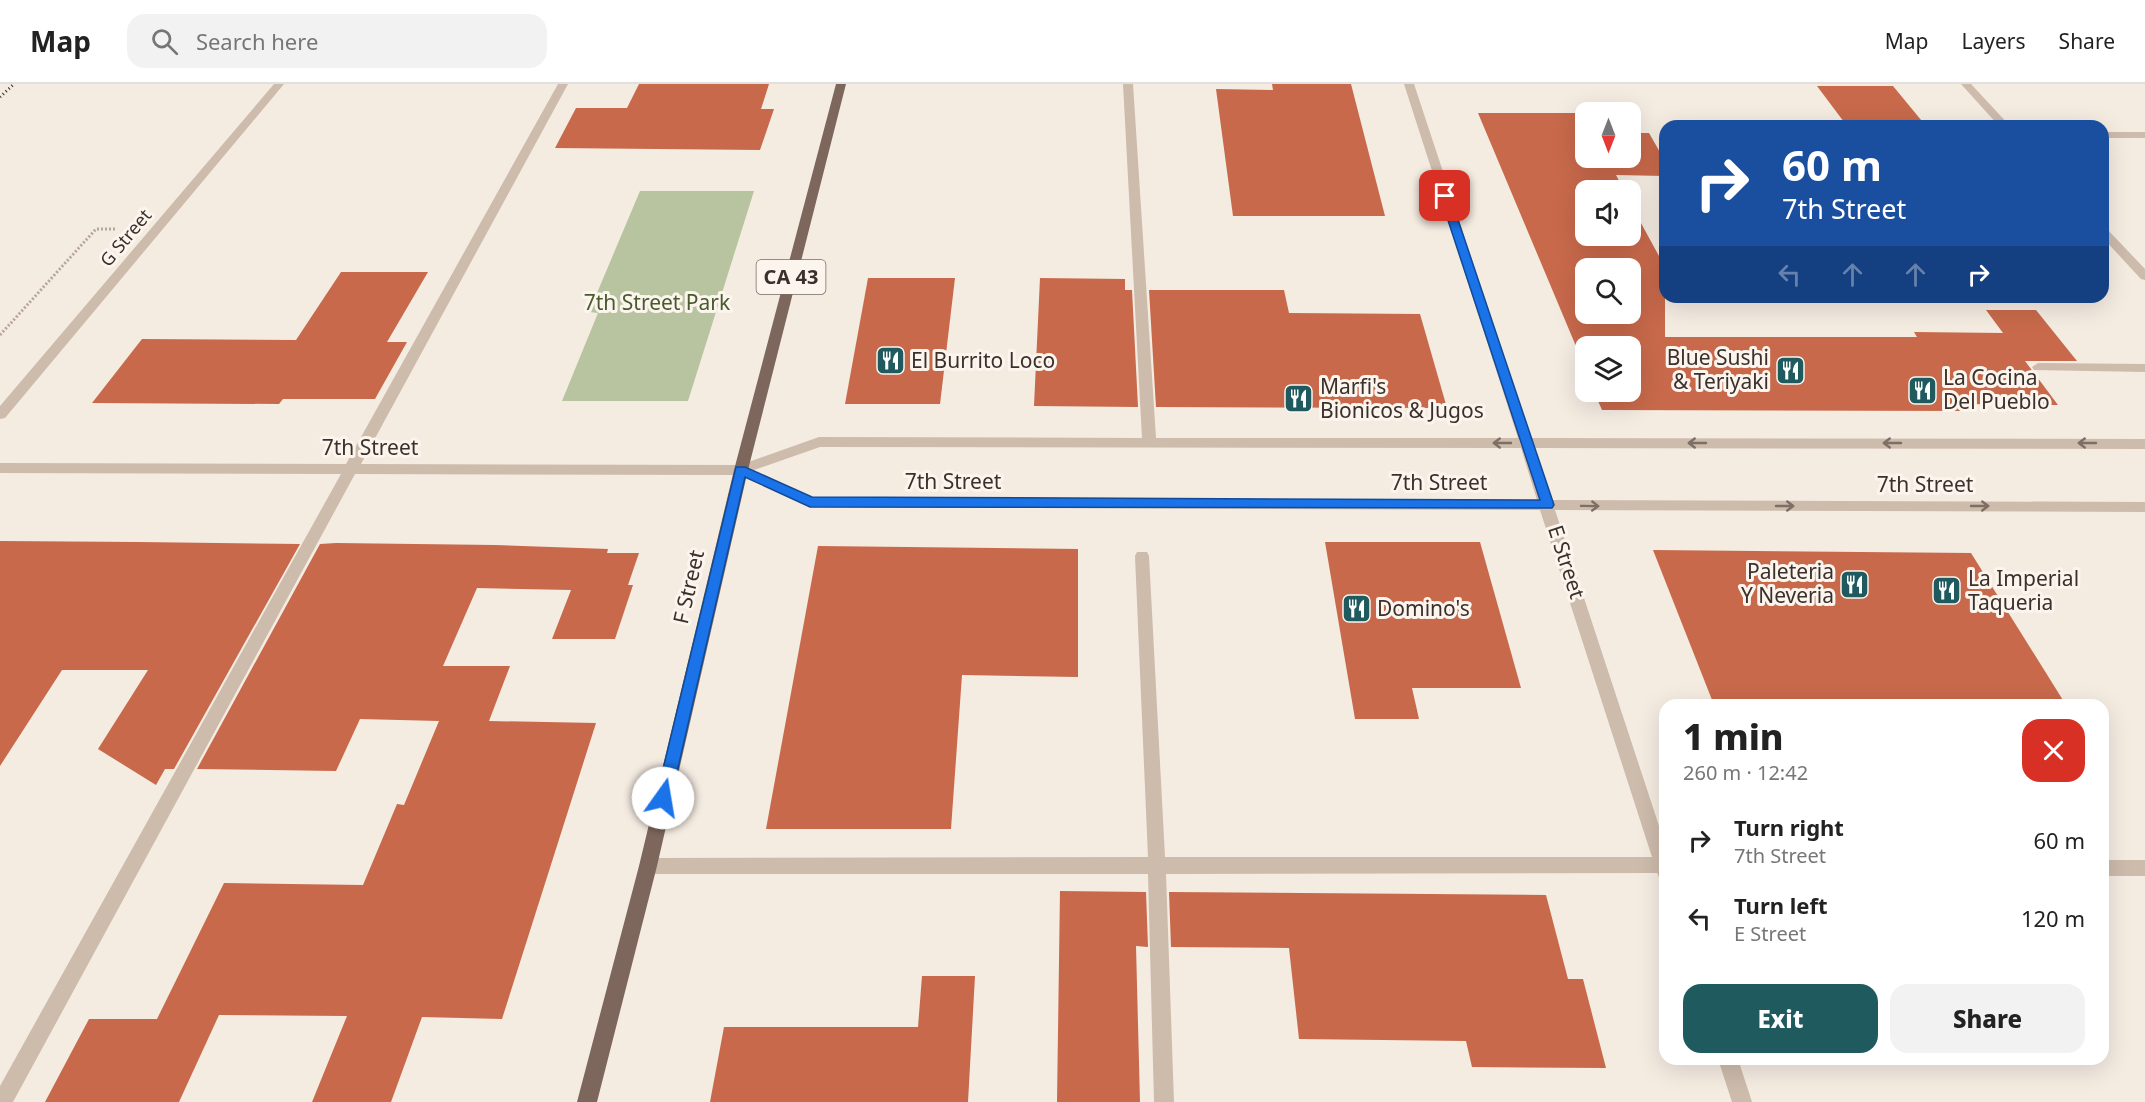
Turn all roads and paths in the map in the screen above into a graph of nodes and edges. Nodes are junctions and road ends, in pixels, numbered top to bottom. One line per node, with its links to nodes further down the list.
1 (279, 84): 10 (street, G Street)
2 (563, 84): 21 (street)
3 (841, 84): 22 (main road, F Street / CA 43)
4 (1128, 84): 17 (street)
5 (1409, 84): 18 (street, E Street)
6 (1966, 84): 7 (street)
7 (1999, 120)
8 (2109, 135): 9 (street)
9 (2145, 135)
10 (157, 229): 13 (path); 16 (street, G Street)
11 (2109, 237): 12 (street)
12 (2145, 276)
13 (0, 335)
14 (2038, 367): 15 (street)
15 (2145, 368)
16 (0, 415)
17 (1149, 441): 18 (street, 7th Street, one-way to 17); 22 (street, 7th Street)
18 (1526, 443): 19 (street, 7th Street, one-way to 18); 23 (street, E Street)
19 (2145, 444)
20 (0, 468): 21 (street, 7th Street)
21 (351, 469): 22 (street, 7th Street); 33 (street)
22 (741, 470): 23 (street, 7th Street); 27 (main road, F Street / CA 43)
23 (1548, 505): 24 (street, 7th Street, one-way to 24); 26 (street, E Street)
24 (2145, 507)
25 (1142, 556): 28 (street)
26 (1659, 851)
27 (648, 866): 28 (street); 34 (main road, F Street / CA 43)
28 (1157, 867): 29 (street); 35 (street)
29 (1659, 867)
30 (2109, 868): 31 (street)
31 (2145, 868)
32 (1730, 1065): 36 (street)
33 (2, 1102)
34 (587, 1102)
35 (1164, 1102)
36 (1742, 1102)

